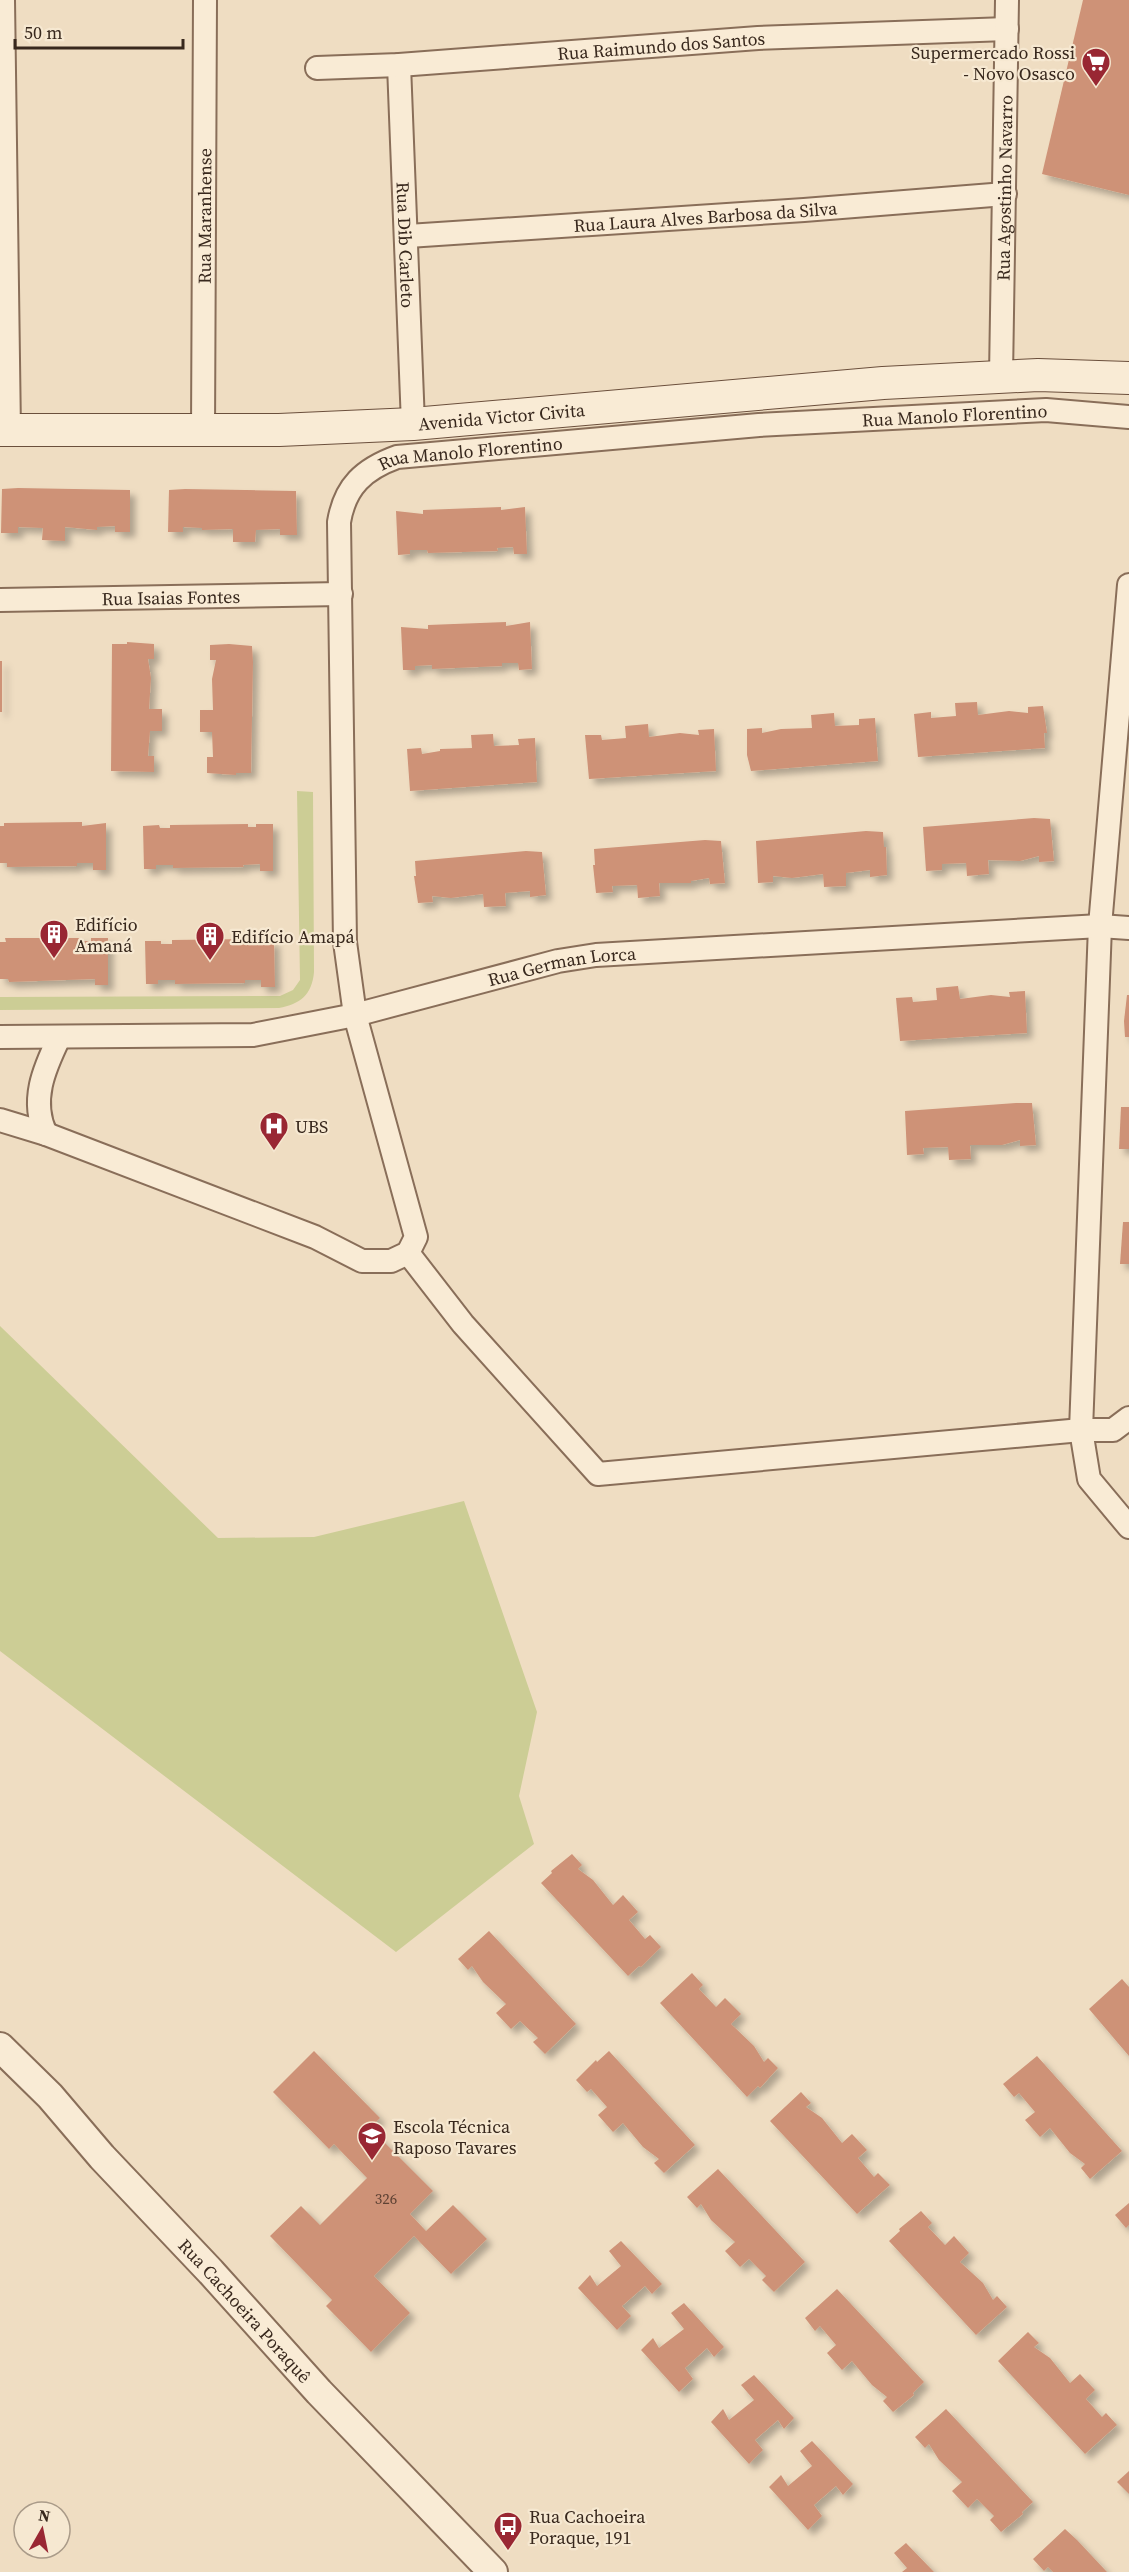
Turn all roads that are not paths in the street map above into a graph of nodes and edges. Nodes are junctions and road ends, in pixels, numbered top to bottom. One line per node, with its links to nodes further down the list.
1 (3, 0): 13 (street)
2 (205, 0): 14 (street, Rua Maranhense)
3 (1007, 0): 4 (street, Rua Agostinho Navarro)
4 (1007, 29): 5 (street, Rua Raimundo dos Santos); 7 (street, Rua Agostinho Navarro)
5 (399, 65): 6 (street, Rua Raimundo dos Santos); 8 (street, Rua Dib Carleto)
6 (317, 68)
7 (1005, 194): 8 (street, Rua Laura Alves Barbosa da Silva); 9 (street, Rua Agostinho Navarro)
8 (408, 236): 12 (street, Rua Dib Carleto)
9 (1001, 376): 10 (main road, Avenida Victor Civita); 12 (main road, Avenida Victor Civita)
10 (1129, 378)
11 (1129, 417): 16 (street, Rua Manolo Florentino)
12 (413, 424): 14 (main road, Avenida Victor Civita)
13 (5, 431): 14 (main road, Avenida Victor Civita)
14 (203, 432)
15 (1129, 585): 18 (street)
16 (341, 594): 17 (street, Rua Isaias Fontes); 20 (street, Rua Manolo Florentino)
17 (0, 600)
18 (1100, 926): 19 (street, Rua German Lorca); 20 (street, Rua German Lorca); 27 (street)
19 (1129, 928)
20 (355, 1015): 22 (street, Rua German Lorca); 25 (street, Rua Manolo Florentino)
21 (0, 1036): 22 (street, Rua German Lorca)
22 (59, 1038): 24 (street)
23 (0, 1120): 24 (street)
24 (46, 1134): 25 (street)
25 (408, 1253): 27 (street)
26 (1129, 1418): 27 (street)
27 (1081, 1430): 28 (street)
28 (1129, 1527)
29 (0, 2047): 30 (street, Rua Cachoeira Poraquê)
30 (493, 2572)

